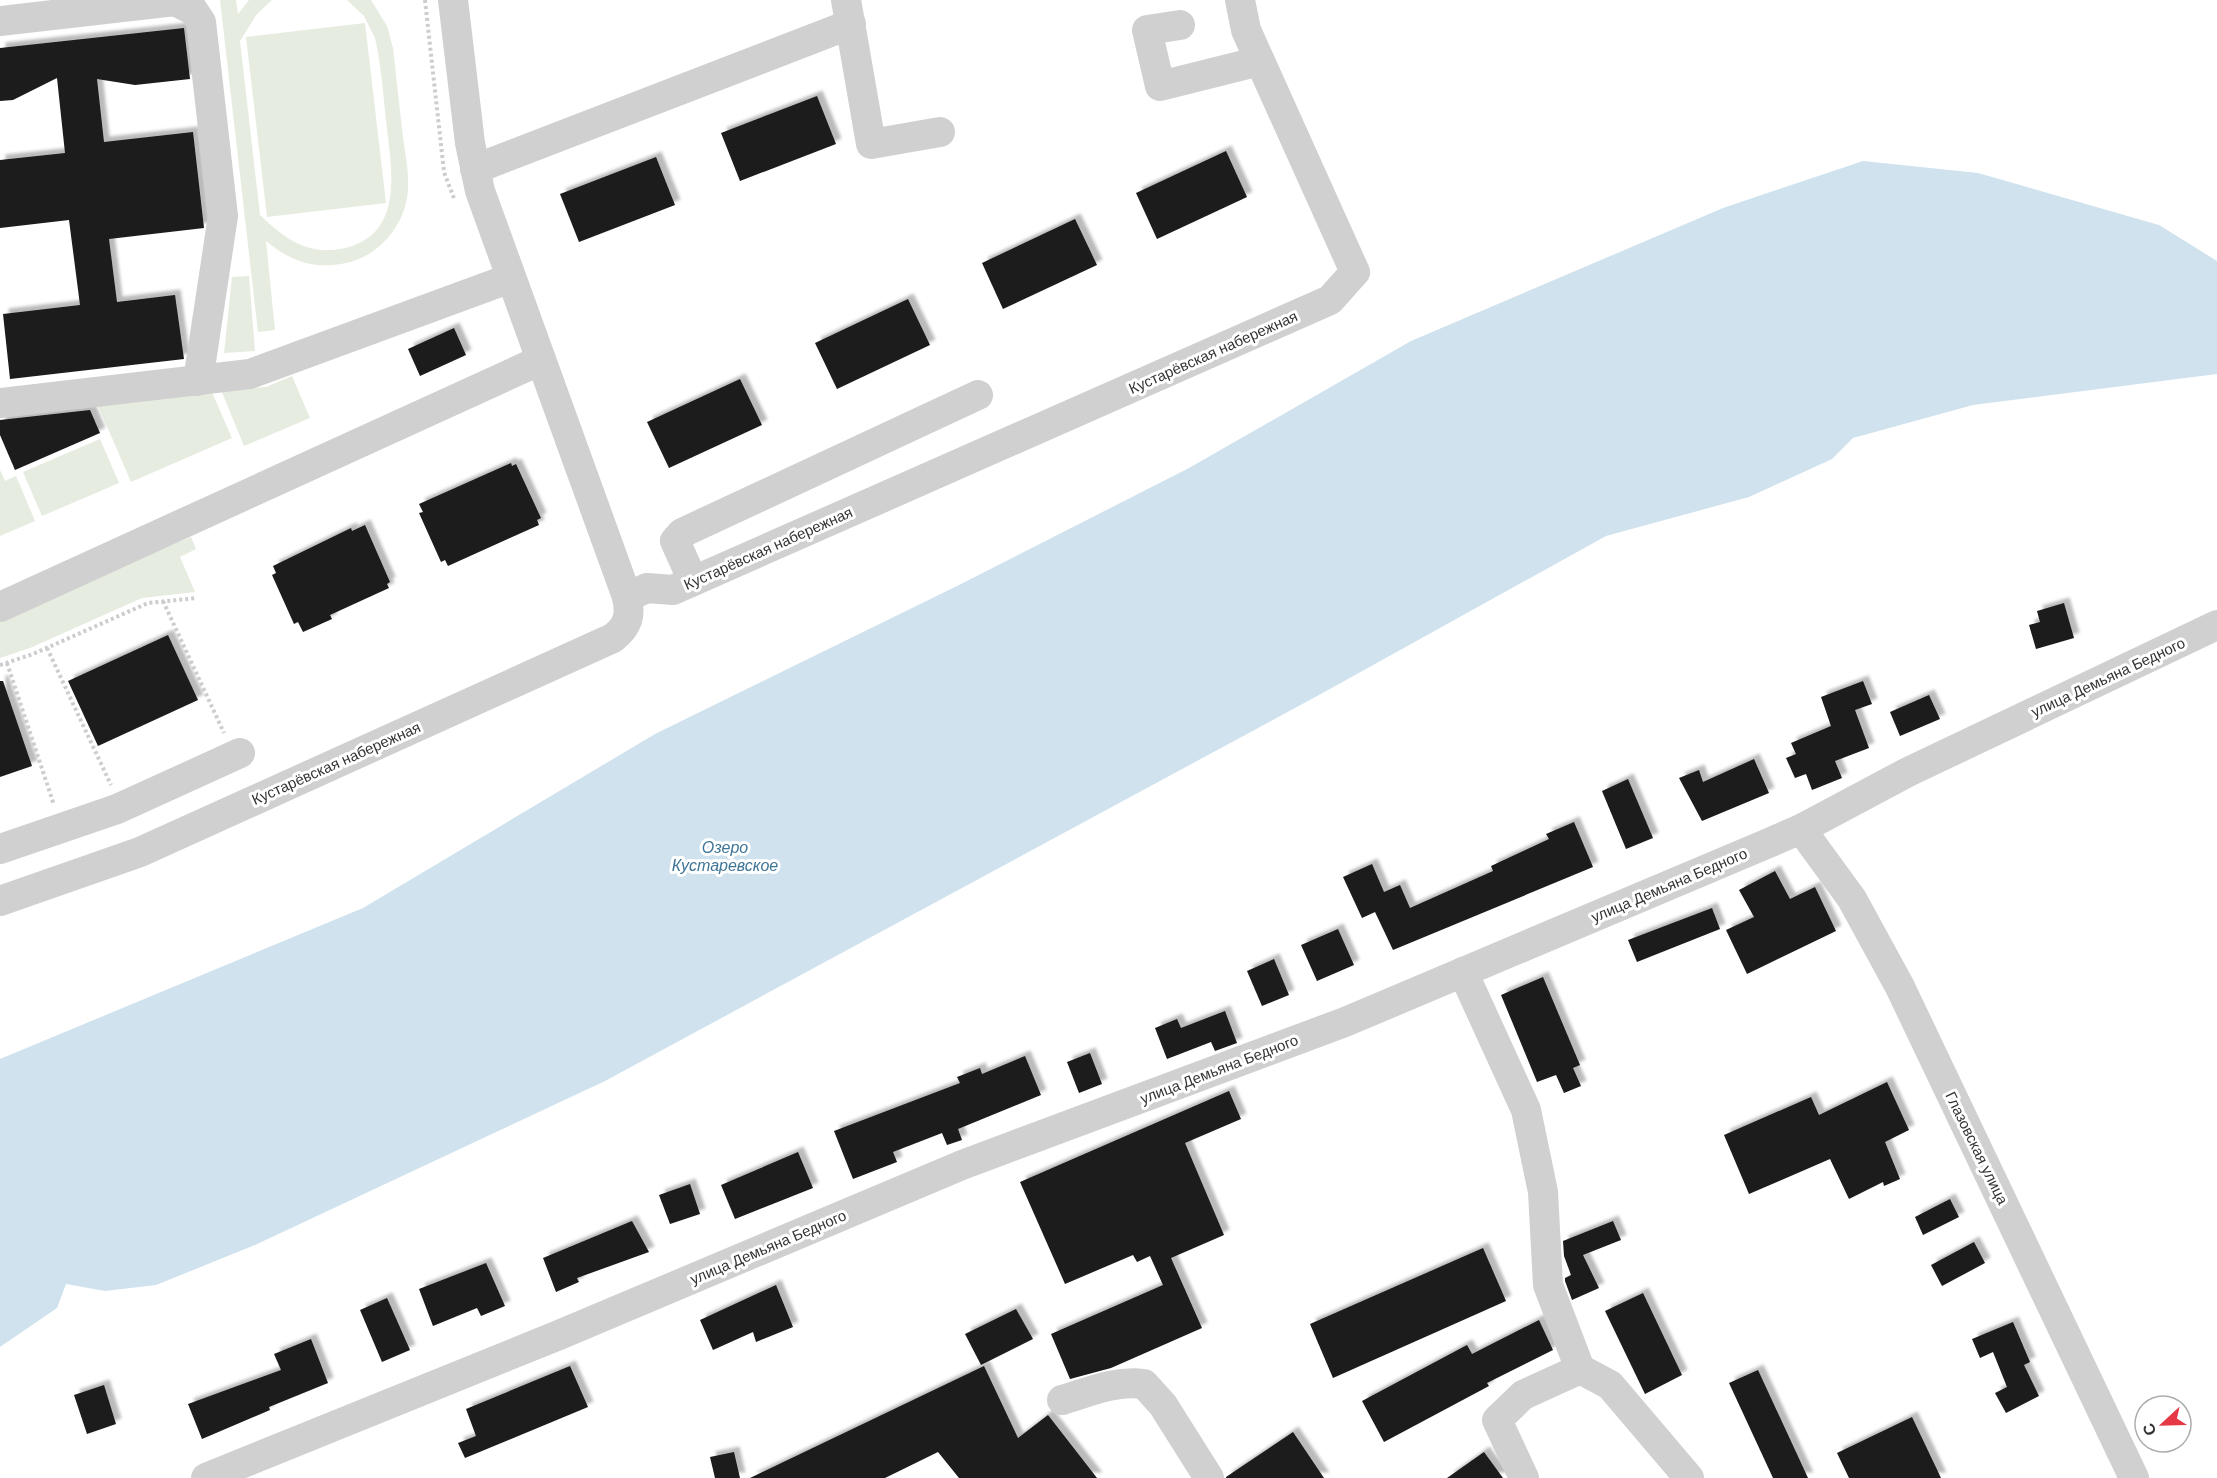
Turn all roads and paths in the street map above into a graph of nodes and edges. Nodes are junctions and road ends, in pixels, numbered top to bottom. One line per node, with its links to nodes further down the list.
1 (453, 0): 8 (street)
2 (1240, 0): 6 (street)
3 (848, 12): 7 (street); 8 (street)
4 (0, 21): 11 (street)
5 (1180, 25): 6 (street)
6 (1260, 61): 14 (street, Кустарёвская набережная)
7 (940, 132)
8 (475, 169): 9 (street)
9 (511, 278): 10 (street); 11 (street)
10 (541, 360): 15 (street); 18 (street)
11 (198, 381): 13 (street)
12 (978, 395): 14 (street)
13 (0, 403)
14 (693, 581): 15 (street, Кустарёвская набережная)
15 (627, 597): 28 (street, Кустарёвская набережная)
16 (197, 598): 17 (path)
17 (163, 601): 20 (path); 23 (path)
18 (0, 607)
19 (2217, 625): 26 (street, улица Демьяна Бедного)
20 (47, 648): 21 (path); 24 (path)
21 (7, 663): 22 (path); 25 (path)
22 (0, 665)
23 (237, 755): 24 (street)
24 (112, 811): 25 (street); 28 (street)
25 (62, 828): 27 (street)
26 (1801, 829): 30 (street, улица Демьяна Бедного); 37 (street, Глазовская улица)
27 (0, 849)
28 (122, 859): 29 (street, Кустарёвская набережная)
29 (0, 901)
30 (1463, 972): 31 (street); 33 (street, улица Демьяна Бедного)
31 (1580, 1369): 35 (street); 36 (street)
32 (1062, 1400): 34 (street)
33 (206, 1478)
34 (1209, 1478)
35 (1524, 1478)
36 (1689, 1478)
37 (2134, 1478)

